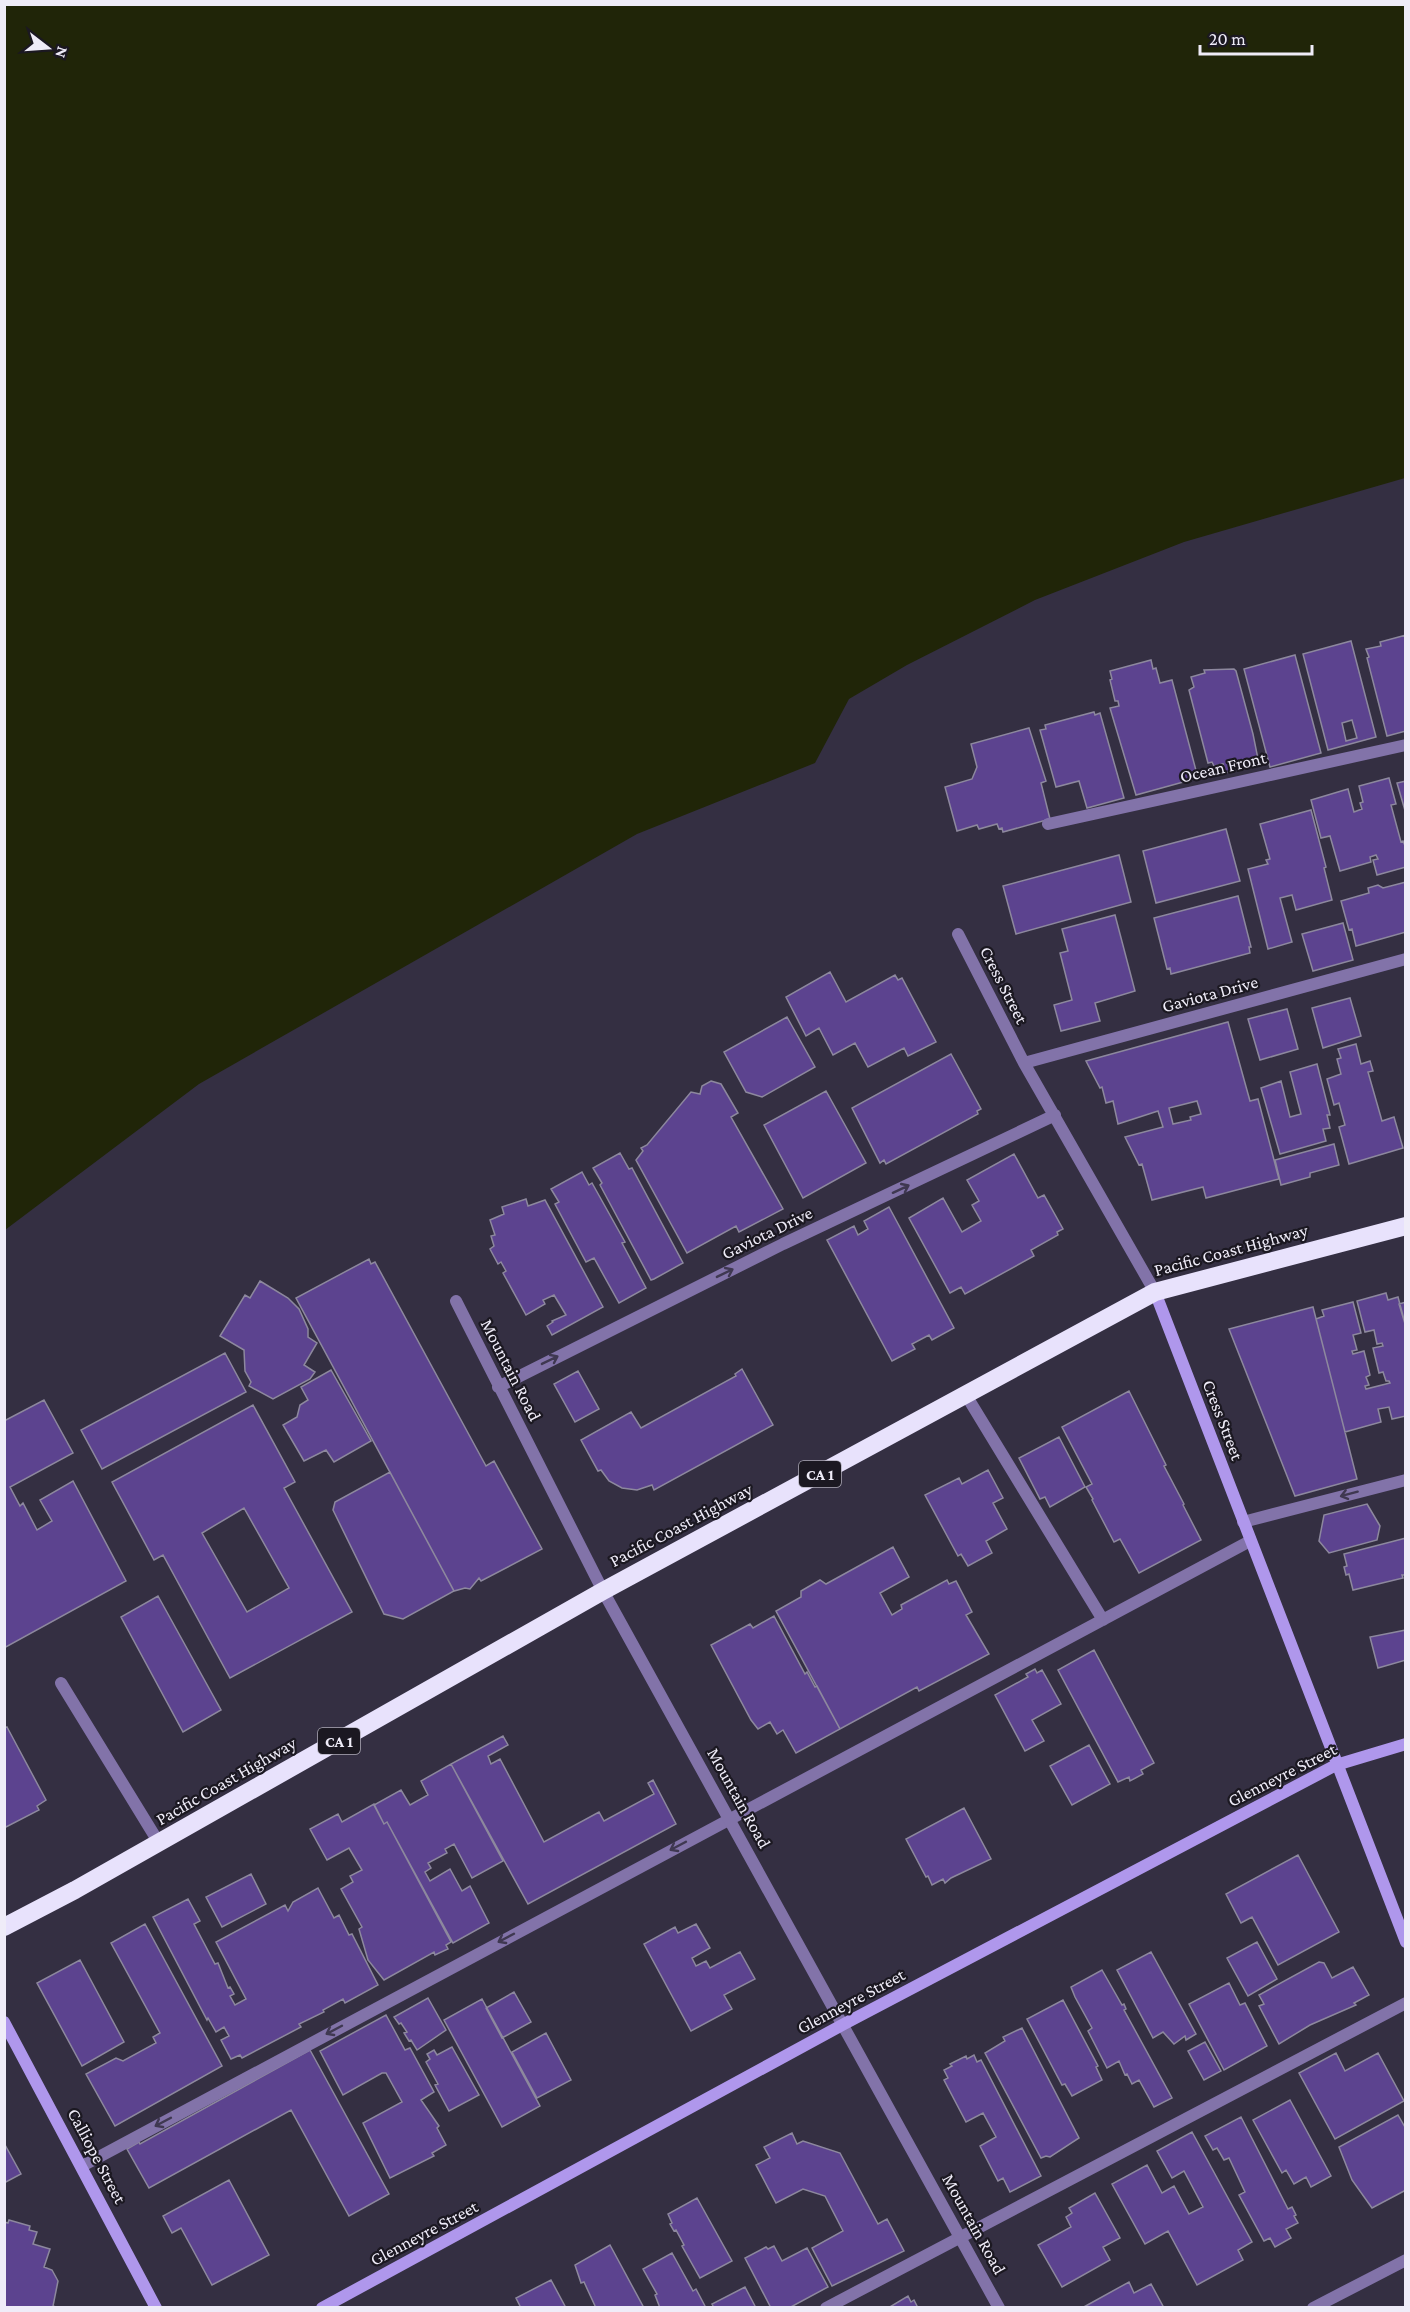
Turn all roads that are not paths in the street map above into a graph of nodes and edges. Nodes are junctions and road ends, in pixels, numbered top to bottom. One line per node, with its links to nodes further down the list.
1 (1406, 745): 2 (street, Ocean Front)
2 (1048, 824)
3 (958, 934): 5 (street, Cress Street)
4 (1406, 959): 5 (street, Gaviota Drive)
5 (1024, 1063): 6 (street, Cress Street)
6 (1054, 1115): 8 (street, Cress Street); 10 (street, Gaviota Drive, one-way to 6)
7 (1406, 1226): 8 (highway, Pacific Coast Highway / CA 1)
8 (1155, 1292): 11 (highway, Pacific Coast Highway / CA 1); 13 (main road, Cress Street)
9 (456, 1301): 10 (street, Mountain Road)
10 (498, 1387): 15 (street, Mountain Road)
11 (966, 1395): 15 (highway, Pacific Coast Highway / CA 1); 16 (street)
12 (1406, 1480): 13 (street, one-way to 13)
13 (1243, 1522): 14 (main road, Cress Street)
14 (1250, 1541): 16 (street); 19 (main road, Cress Street)
15 (603, 1591): 20 (street, Mountain Road); 21 (highway, Pacific Coast Highway / CA 1)
16 (1103, 1620): 20 (street)
17 (61, 1683): 21 (street)
18 (1406, 1744): 19 (main road, Glenneyre Street)
19 (1336, 1765): 23 (main road, Cress Street); 26 (main road, Glenneyre Street)
20 (730, 1818): 26 (street, Mountain Road); 27 (street, one-way to 27)
21 (159, 1843): 22 (highway, Pacific Coast Highway / CA 1)
22 (4, 1927)
23 (1406, 1942)
24 (1406, 2003): 28 (street)
25 (4, 2022): 27 (main road, Calliope Street)
26 (844, 2024): 28 (street, Mountain Road); 31 (main road, Glenneyre Street)
27 (82, 2166): 30 (main road, Calliope Street)
28 (960, 2236): 32 (street); 33 (street, Mountain Road)
29 (1406, 2260): 34 (street)
30 (156, 2307)
31 (322, 2307)
32 (826, 2307)
33 (999, 2307)
34 (1313, 2307)

